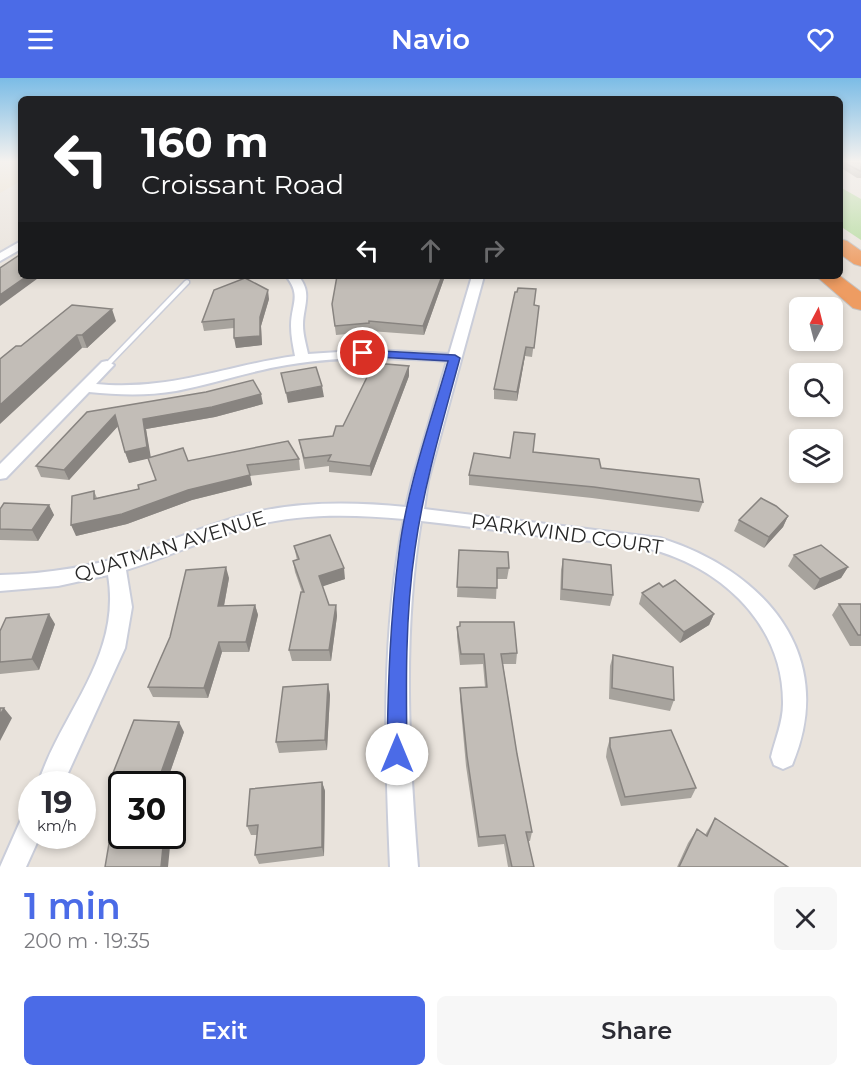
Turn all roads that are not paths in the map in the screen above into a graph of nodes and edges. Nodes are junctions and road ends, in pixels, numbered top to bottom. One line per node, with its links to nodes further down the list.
1 (18, 246): 3 (street)
2 (843, 247): 4 (highway)
3 (0, 258)
4 (861, 260)
5 (295, 279): 11 (street)
6 (477, 279): 10 (street)
7 (831, 279): 9 (highway)
8 (187, 282): 12 (lane)
9 (861, 303)
10 (455, 358): 11 (street); 15 (street)
11 (302, 359): 13 (street)
12 (107, 365): 13 (street)
13 (86, 387): 14 (street)
14 (0, 474)
15 (412, 514): 16 (street, QUATMAN AVENUE); 18 (street, PARKWIND COURT); 22 (street)
16 (116, 566): 17 (street, QUATMAN AVENUE); 19 (street)
17 (0, 583)
18 (783, 757)
19 (56, 771)
20 (20, 849): 21 (street)
21 (12, 867)
22 (404, 867)

